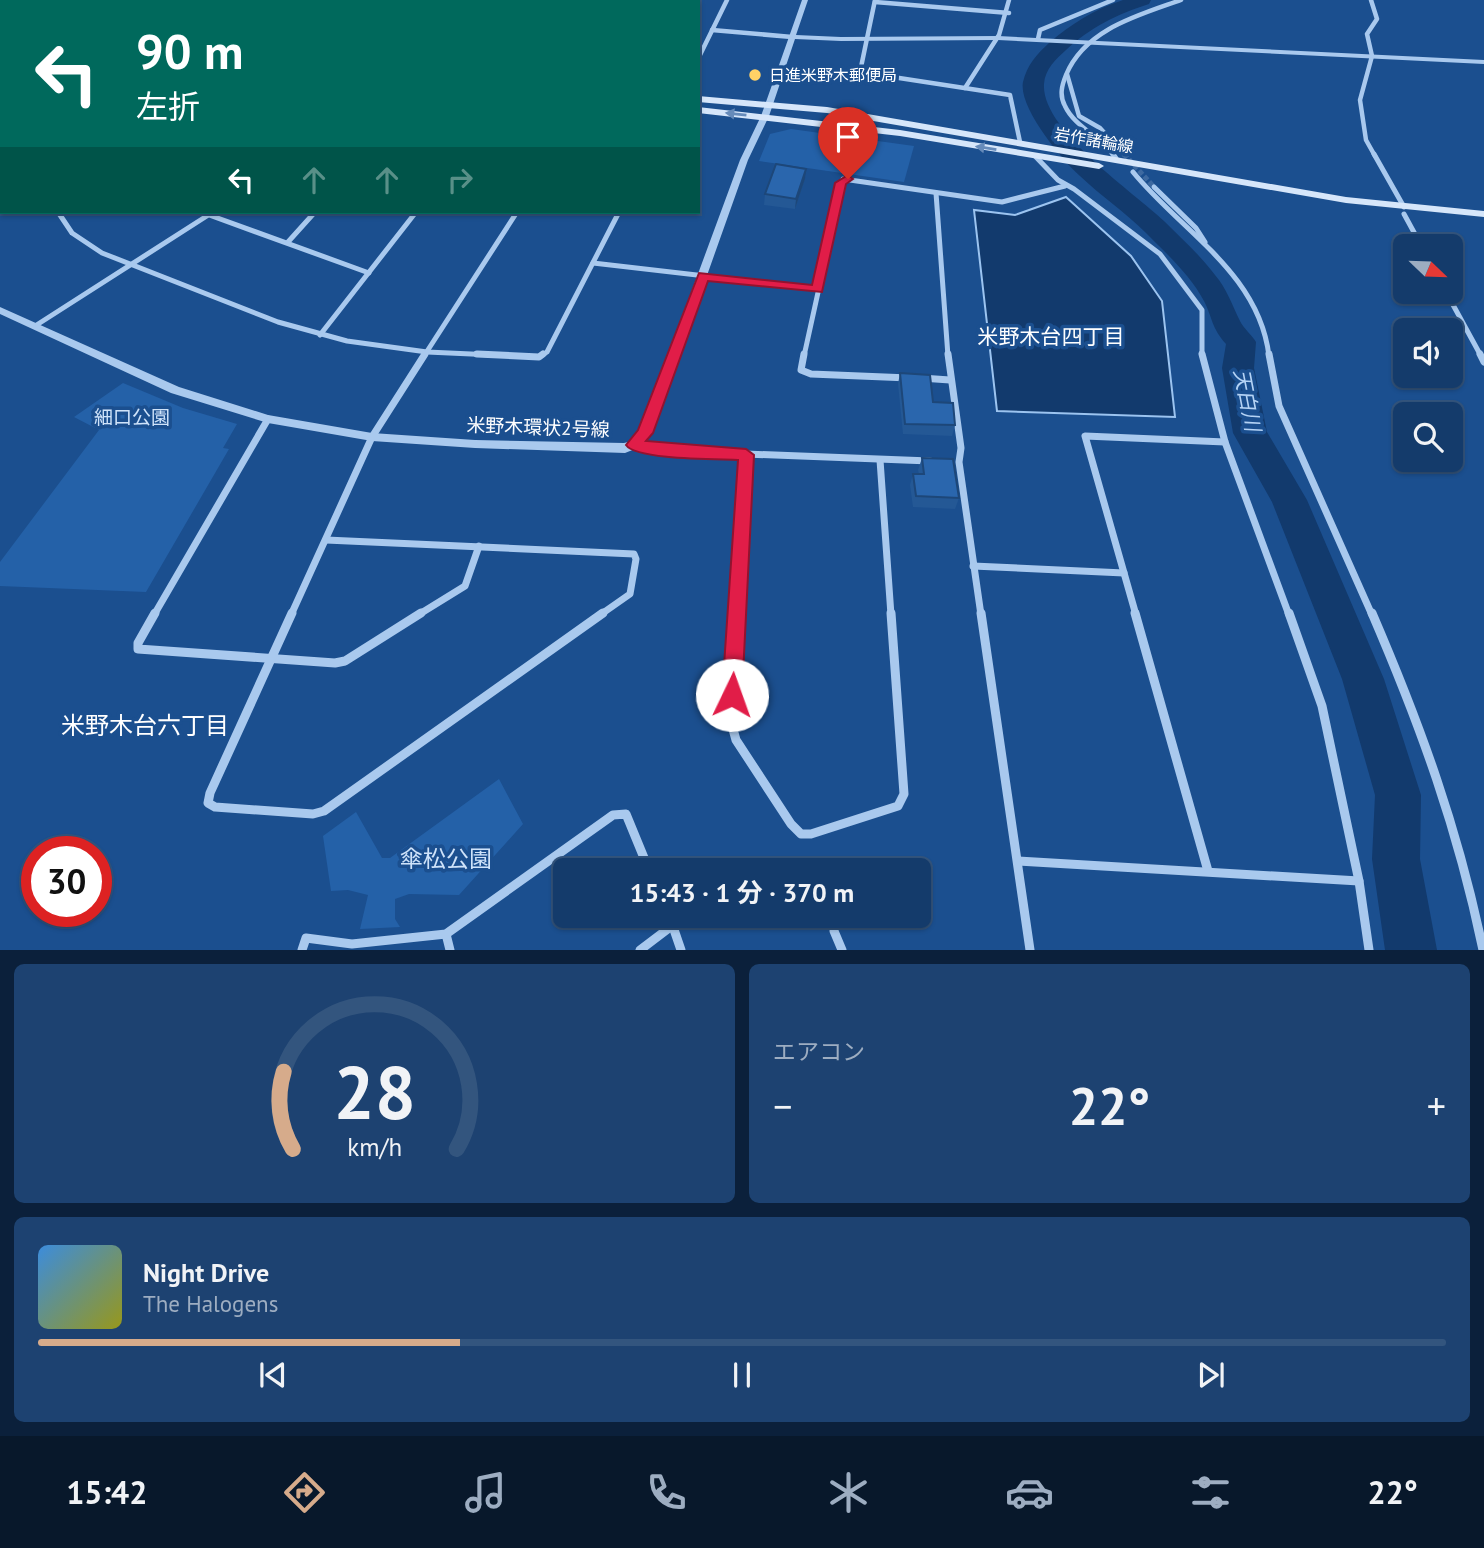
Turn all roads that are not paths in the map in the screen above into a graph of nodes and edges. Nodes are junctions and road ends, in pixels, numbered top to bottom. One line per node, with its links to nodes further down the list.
1 (727, 0): 11 (street)
2 (805, 0): 12 (street, 米野木環状2号線)
3 (943, 0): 9 (street)
4 (1009, 0): 10 (street)
5 (1113, 0): 15 (street)
6 (1181, 0): 16 (street)
7 (1371, 0): 18 (street)
8 (875, 1): 9 (street); 14 (street)
9 (942, 7): 10 (street)
10 (1009, 13): 13 (street)
11 (712, 30): 12 (street); 17 (street)
12 (792, 37): 14 (street); 23 (street, 米野木環状2号線)
13 (998, 38): 14 (street); 15 (street); 21 (street)
14 (866, 39): 21 (street)
15 (1042, 39): 16 (street)
16 (1093, 42): 18 (street); 20 (street)
17 (700, 55)
18 (1373, 56): 19 (street); 33 (street)
19 (1484, 62)
20 (1067, 74): 28 (street); 28 (street)
21 (965, 88): 26 (street)
22 (700, 99): 23 (main road, 岩作諸輪線)
23 (769, 105): 25 (street, 米野木環状2号線); 26 (main road, 岩作諸輪線)
24 (700, 110): 25 (main road, 岩作諸輪線, one-way to 24)
25 (765, 117): 27 (main road, 岩作諸輪線, one-way to 25); 49 (street, 米野木環状2号線)
26 (1020, 142): 27 (main road, 岩作諸輪線)
27 (1037, 151): 28 (main road, 岩作諸輪線); 29 (main road, 岩作諸輪線); 30 (street)
28 (1115, 156): 33 (main road, 岩作諸輪線)
29 (1133, 172): 33 (main road, 岩作諸輪線); 45 (street)
30 (1065, 186): 32 (street); 60 (street)
31 (1154, 187): 45 (street)
32 (936, 192): 50 (street); 57 (street)
33 (1404, 211): 41 (main road, 岩作諸輪線); 42 (main road, 岩作諸輪線); 43 (street)
34 (59, 214): 47 (street)
35 (210, 214): 47 (street)
36 (215, 214): 44 (street)
37 (313, 214): 44 (street)
38 (414, 214): 48 (street)
39 (516, 214): 55 (street)
40 (617, 214): 46 (street)
41 (1484, 214)
42 (1484, 220)
43 (1416, 234)
44 (288, 242): 48 (street)
45 (1206, 245): 85 (street)
46 (593, 263): 49 (street); 55 (street)
47 (131, 265): 53 (street); 54 (street)
48 (369, 273): 54 (street)
49 (703, 276): 50 (street); 61 (street, 米野木環状2号線)
50 (817, 289): 57 (street)
51 (1453, 304): 56 (street)
52 (0, 310): 53 (street, 米野木環状2号線)
53 (35, 326): 58 (street, 米野木環状2号線)
54 (320, 335): 55 (street)
55 (427, 352): 59 (street)
56 (1484, 362)
57 (950, 380): 64 (street)
58 (268, 419): 59 (street, 米野木環状2号線); 69 (street)
59 (372, 437): 61 (street, 米野木環状2号線); 65 (street)
60 (1225, 442): 68 (street); 73 (street)
61 (633, 445): 62 (street)
62 (746, 455): 63 (street); 63 (street)
63 (880, 460): 64 (street)
64 (959, 462): 67 (street)
65 (326, 540): 66 (street); 69 (street)
66 (479, 546): 69 (street); 69 (street)
67 (973, 566): 68 (street); 71 (street)
68 (1125, 573): 72 (street)
69 (272, 659)
70 (644, 858): 77 (street)
71 (1018, 861): 72 (street); 83 (street)
72 (1208, 871): 73 (street)
73 (1359, 881): 84 (street)
74 (663, 928): 80 (street)
75 (674, 928): 81 (street)
76 (834, 930): 82 (street)
77 (446, 934): 78 (street); 79 (street)
78 (302, 950)
79 (450, 950)
80 (640, 950)
81 (681, 950)
82 (842, 950)
83 (1030, 950)
84 (1369, 950)
85 (1483, 950)

